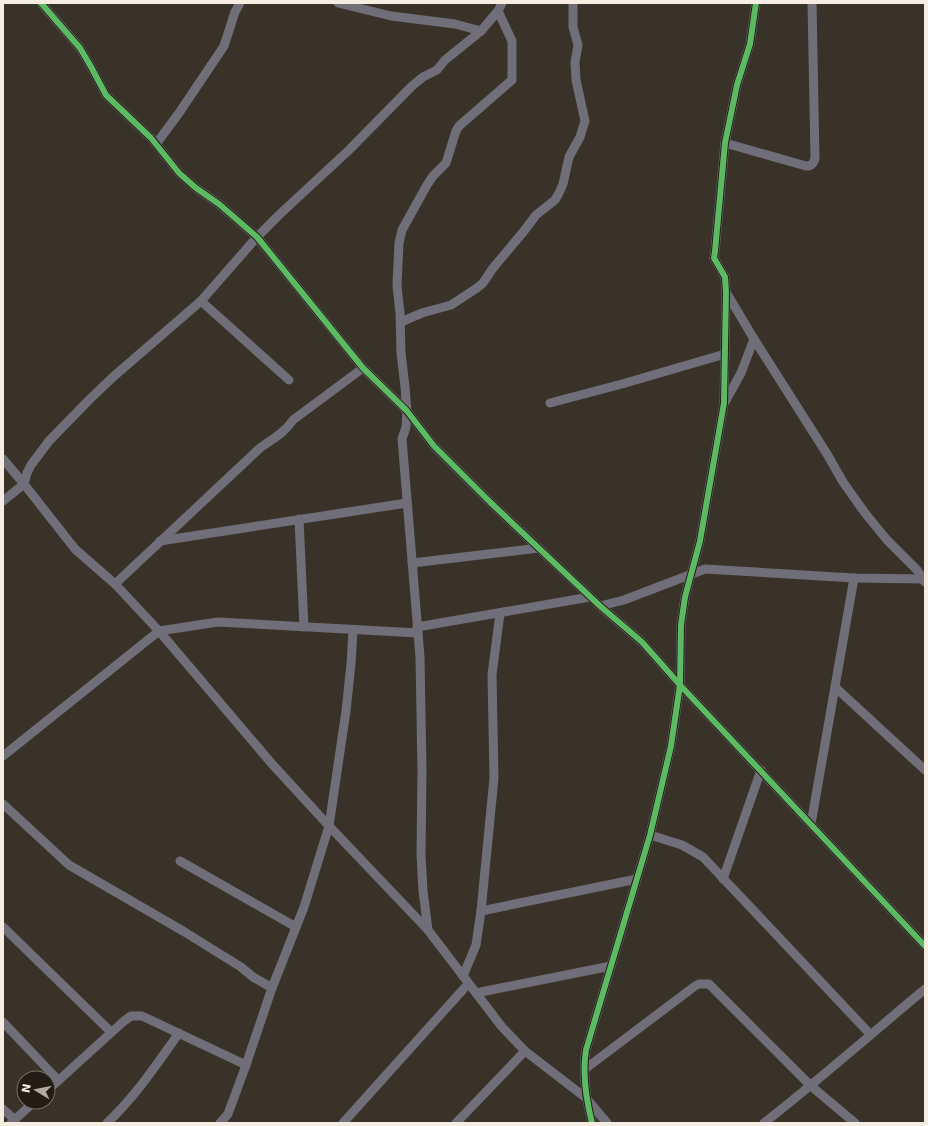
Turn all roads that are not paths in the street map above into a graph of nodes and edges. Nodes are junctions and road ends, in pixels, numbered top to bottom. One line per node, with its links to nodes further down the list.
1 (41, 3): 10 (street)
2 (240, 3): 10 (street)
3 (338, 3): 8 (street)
4 (574, 3): 14 (street)
5 (756, 3): 9 (street)
6 (812, 3): 9 (street)
7 (500, 7): 8 (street); 14 (street)
8 (481, 31): 11 (street)
9 (725, 143): 12 (street)
10 (156, 144): 11 (street)
11 (257, 237): 13 (street); 17 (street)
12 (726, 292): 15 (street); 16 (street)
13 (201, 301): 18 (street); 23 (street)
14 (401, 322): 21 (street)
15 (754, 339): 19 (street); 32 (street)
16 (725, 354): 19 (street); 20 (street)
17 (363, 368): 21 (street); 27 (street)
18 (289, 380)
19 (724, 403): 30 (street)
20 (550, 404)
21 (407, 411): 25 (street); 28 (street)
22 (3, 460): 23 (street)
23 (24, 484): 24 (street); 33 (street)
24 (3, 501)
25 (407, 502): 26 (street); 29 (street)
26 (299, 520): 27 (street); 37 (street)
27 (160, 541): 33 (street)
28 (539, 548): 29 (street); 34 (street)
29 (412, 563): 40 (street)
30 (691, 574): 31 (street); 35 (street); 41 (street)
31 (854, 578): 32 (street); 42 (street)
32 (924, 580)
33 (115, 584): 38 (street)
34 (590, 597): 35 (street); 36 (street)
35 (600, 606): 41 (street)
36 (500, 613): 40 (street); 53 (street)
37 (304, 627): 38 (street); 39 (street)
38 (159, 630): 43 (street); 48 (street)
39 (353, 630): 40 (street); 48 (street)
40 (417, 630): 56 (street)
41 (680, 685): 44 (street); 49 (street)
42 (835, 687): 45 (street); 47 (street)
43 (3, 756)
44 (761, 770): 47 (street); 52 (street)
45 (925, 770)
46 (3, 804): 60 (street)
47 (811, 824): 57 (street)
48 (329, 826): 55 (street); 56 (street)
49 (650, 835): 51 (street); 52 (street)
50 (180, 861): 55 (street)
51 (637, 879): 53 (street); 58 (street)
52 (723, 879): 66 (street)
53 (481, 911): 59 (street)
54 (3, 927): 64 (street)
55 (296, 927): 60 (street)
56 (428, 930): 59 (street)
57 (925, 946)
58 (611, 966): 62 (street); 69 (street)
59 (466, 980): 62 (street); 78 (street)
60 (272, 988): 68 (street)
61 (925, 990): 66 (street)
62 (476, 993): 67 (street)
63 (3, 1022): 70 (street)
64 (111, 1032): 65 (street); 70 (street)
65 (179, 1033): 68 (street); 76 (street)
66 (870, 1034): 71 (street)
67 (525, 1051): 72 (street); 79 (street)
68 (246, 1065): 77 (street)
69 (585, 1069): 71 (street); 72 (street)
70 (58, 1080)
71 (811, 1086): 82 (street); 83 (street)
72 (586, 1098): 80 (street); 81 (street)
73 (3, 1109): 75 (street)
74 (25, 1110): 75 (street)
75 (13, 1121)
76 (107, 1123)
77 (220, 1123)
78 (343, 1123)
79 (456, 1123)
80 (592, 1123)
81 (607, 1123)
82 (764, 1123)
83 (855, 1123)

